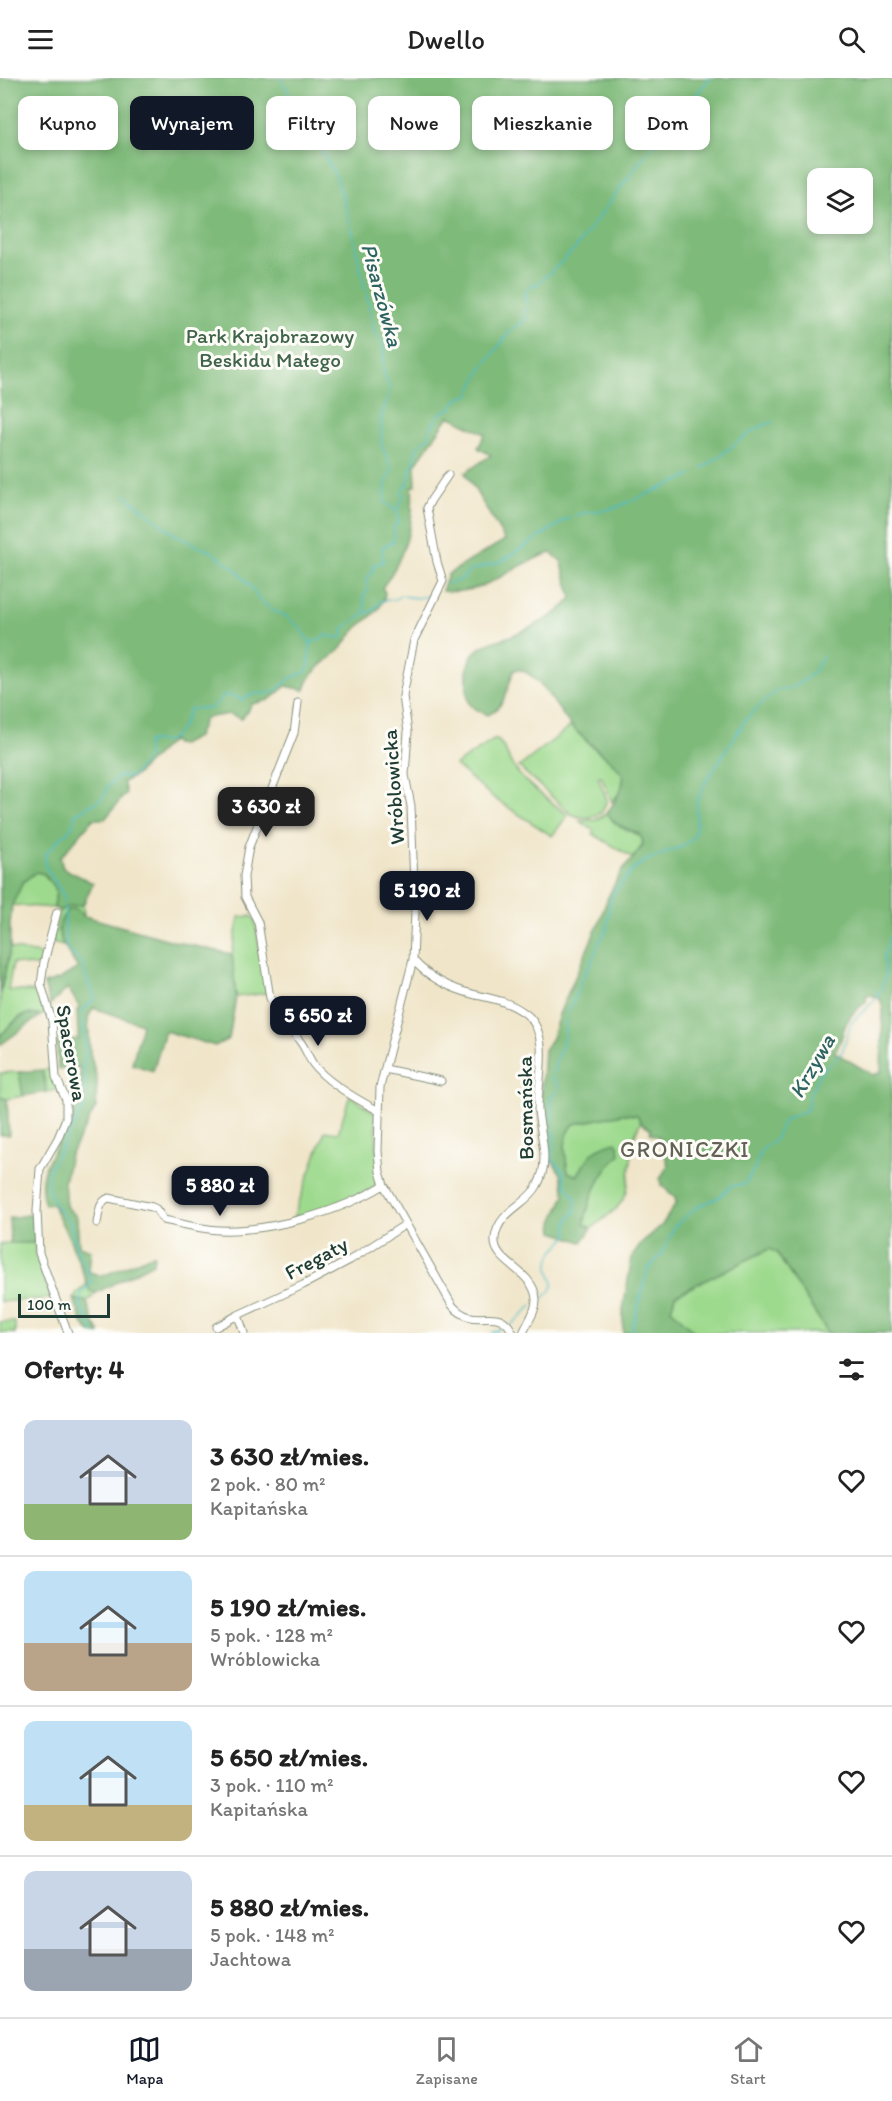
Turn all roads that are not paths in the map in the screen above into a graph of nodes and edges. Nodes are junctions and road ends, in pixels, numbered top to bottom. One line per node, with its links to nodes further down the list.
1 (448, 475): 4 (street, Wróblowicka)
2 (298, 703): 7 (street)
3 (57, 912): 14 (street, Spacerowa)
4 (413, 960): 5 (street, Wróblowicka); 16 (street, Bosmańska)
5 (385, 1069): 6 (street); 7 (street, Wróblowicka)
6 (441, 1081)
7 (379, 1111): 8 (street, Wróblowicka)
8 (384, 1185): 9 (street); 10 (street, Wróblowicka)
9 (97, 1223)
10 (406, 1224): 11 (street, Fregaty); 13 (street, Wróblowicka)
11 (238, 1315): 12 (street, Fregaty); 15 (street)
12 (216, 1327)
13 (510, 1328)
14 (68, 1333)
15 (244, 1333)
16 (523, 1333)

